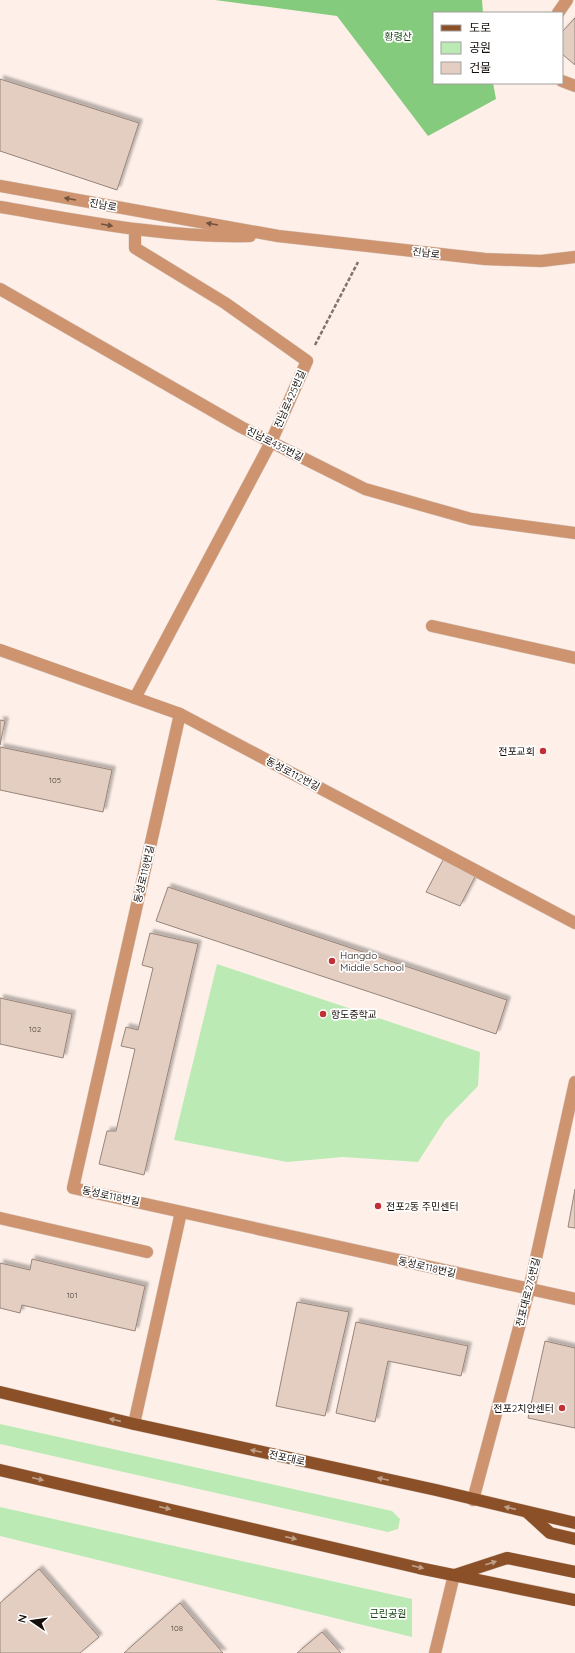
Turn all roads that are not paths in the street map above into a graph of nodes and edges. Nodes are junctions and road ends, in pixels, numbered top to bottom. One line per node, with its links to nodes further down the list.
1 (567, 0): 2 (street)
2 (559, 12)
3 (563, 81): 4 (street)
4 (575, 86)
5 (0, 186): 8 (street, 진남로, one-way to 5)
6 (0, 207): 7 (street, 진남로, one-way to 7)
7 (135, 230): 8 (street, 진남로); 11 (street, 진남로425번길)
8 (278, 236): 9 (street, 진남로)
9 (575, 257)
10 (0, 290): 11 (street, 진남로435번길)
11 (271, 442): 12 (street, 진남로435번길); 16 (street, 진남로425번길)
12 (575, 533)
13 (432, 626): 15 (street)
14 (0, 650): 16 (street, 동성로112번길)
15 (575, 658)
16 (134, 698): 17 (street, 동성로112번길)
17 (180, 714): 18 (street, 동성로112번길); 20 (street, 동성로118번길)
18 (575, 922)
19 (575, 1082): 23 (street, 전포대로276번길)
20 (181, 1212): 23 (street, 동성로118번길); 26 (street)
21 (0, 1218): 22 (street)
22 (147, 1252)
23 (529, 1290): 24 (street, 동성로118번길); 28 (street, 전포대로276번길)
24 (575, 1300)
25 (0, 1392): 26 (main road, 전포대로, one-way to 25)
26 (134, 1424): 28 (main road, 전포대로, one-way to 26)
27 (0, 1470): 33 (main road, one-way to 33)
28 (473, 1500): 29 (main road, 전포대로, one-way to 28)
29 (527, 1512): 30 (main road, 전포대로); 31 (main road)
30 (575, 1523)
31 (575, 1539)
32 (575, 1572): 33 (main road, one-way to 32)
33 (454, 1575): 34 (main road); 35 (street)
34 (575, 1600)
35 (435, 1653)

